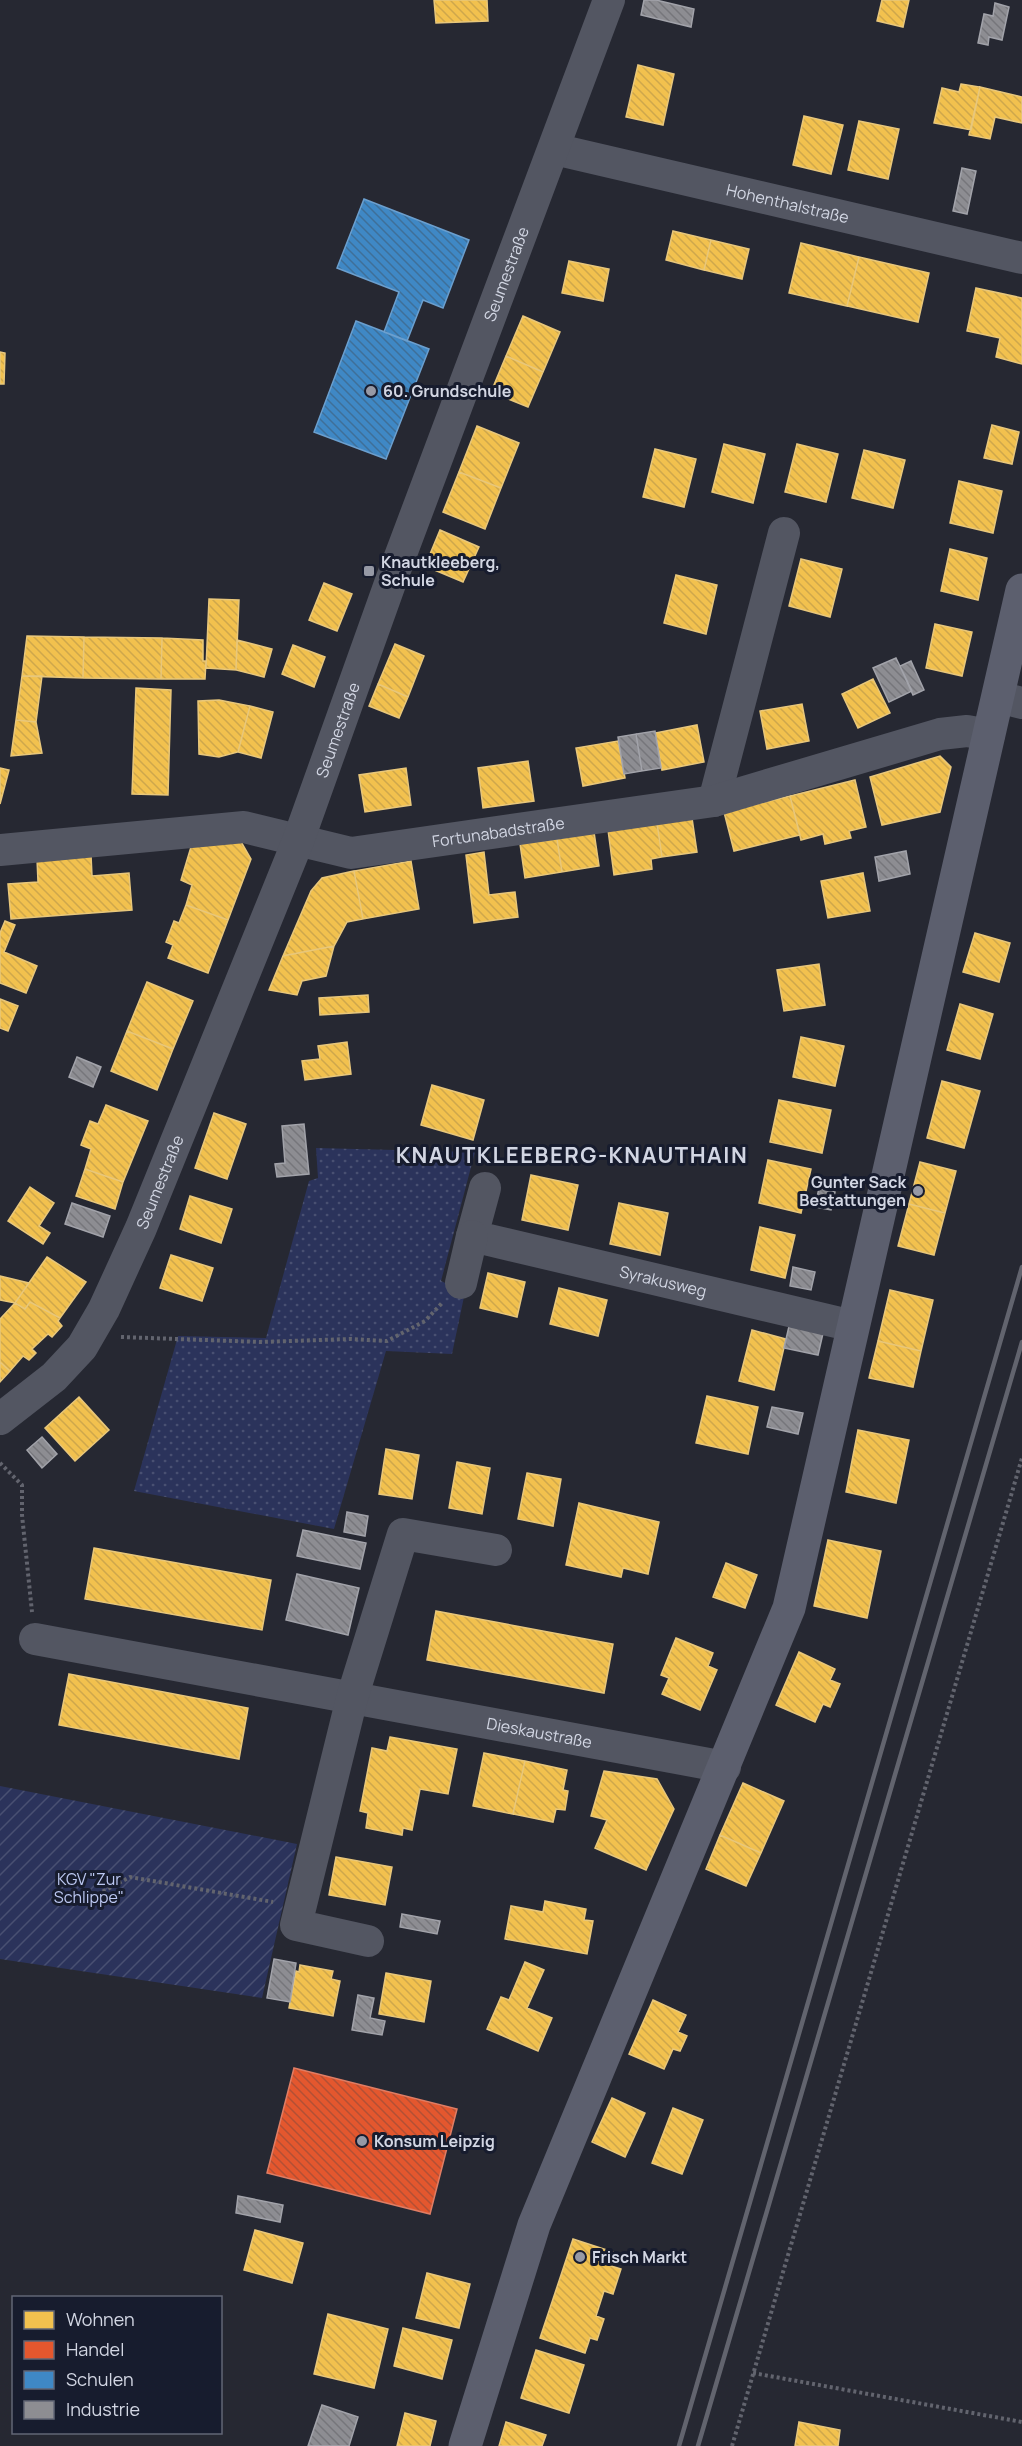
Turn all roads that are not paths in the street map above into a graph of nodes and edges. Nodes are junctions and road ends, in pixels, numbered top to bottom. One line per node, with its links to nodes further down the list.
1 (609, 0): 2 (street, Seumestraße)
2 (554, 148): 3 (street, Hohenthalstraße); 9 (street, Seumestraße)
3 (1022, 258)
4 (784, 533): 8 (street)
5 (1022, 590): 6 (main road)
6 (1010, 700): 7 (main road)
7 (989, 735): 8 (street, Fortunabadstraße); 14 (main road)
8 (714, 801): 9 (street, Fortunabadstraße)
9 (298, 841): 10 (street, Fortunabadstraße); 15 (street, Seumestraße)
10 (0, 850)
11 (485, 1188): 12 (street)
12 (472, 1236): 13 (street); 14 (street, Syrakusweg)
13 (461, 1283)
14 (853, 1326): 19 (main road)
15 (0, 1419)
16 (496, 1551): 18 (street)
17 (35, 1639): 18 (street, Dieskaustraße)
18 (352, 1698): 19 (street, Dieskaustraße); 20 (street)
19 (725, 1767): 21 (main road)
20 (368, 1941)
21 (465, 2446)

